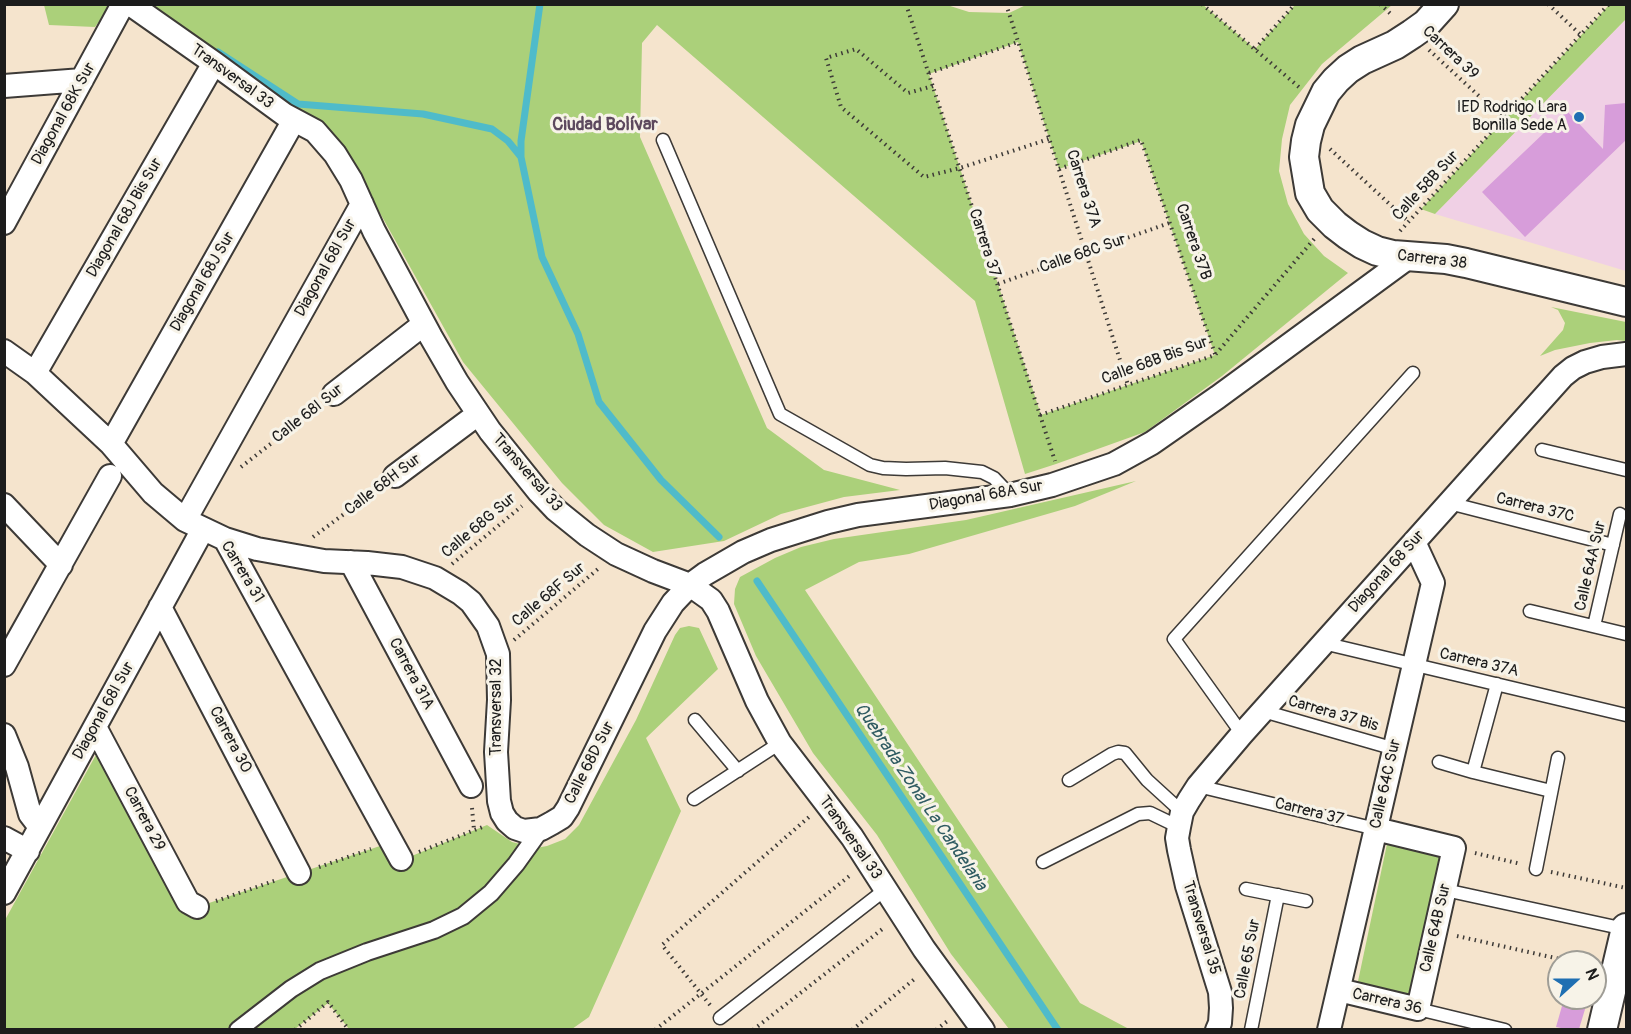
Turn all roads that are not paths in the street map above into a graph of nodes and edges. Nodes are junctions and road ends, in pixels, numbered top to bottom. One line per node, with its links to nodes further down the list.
1 (123, 4): 5 (street, Diagonal 68K Sur)
2 (130, 4): 4 (street, Transversal 33)
3 (1444, 4): 12 (street, Carrera 38)
4 (214, 63): 7 (street, Transversal 33); 17 (street, Diagonal 68J Bis Sur)
5 (82, 80): 6 (street); 9 (street, Diagonal 68K Sur)
6 (4, 87)
7 (294, 120): 10 (street, Transversal 33); 21 (street, Diagonal 68J Sur)
8 (663, 140): 26 (lane)
9 (13, 192): 11 (street, Diagonal 68K Sur)
10 (362, 204): 14 (street, Transversal 33); 30 (street, Diagonal 68I Sur)
11 (4, 223)
12 (1395, 254): 13 (street, Carrera 38); 26 (street, Diagonal 68A Sur)
13 (1626, 302)
14 (424, 324): 19 (street, Calle 68I Sur); 20 (street, Transversal 33)
15 (4, 351): 17 (street, Carrera 31)
16 (1626, 354): 27 (street, Diagonal 68 Sur)
17 (35, 373): 21 (street, Carrera 31)
18 (1413, 373): 49 (lane)
19 (334, 394)
20 (478, 414): 25 (street, Calle 68H Sur); 36 (street, Transversal 33)
21 (111, 444): 30 (street, Carrera 31)
22 (1542, 450): 23 (lane)
23 (1626, 470)
24 (110, 476): 35 (street)
25 (395, 476)
26 (1010, 495): 36 (street, Diagonal 68A Sur)
27 (1449, 503): 32 (street, Diagonal 68 Sur); 33 (lane, Carrera 37C)
28 (4, 504): 35 (street)
29 (1620, 514): 33 (lane, Calle 64A Sur)
30 (194, 525): 31 (street, Carrera 31); 37 (street, Diagonal 68I Sur)
31 (225, 538): 34 (street, Transversal 32); 69 (street, Carrera 31)
32 (1414, 542): 41 (street, Diagonal 68 Sur); 43 (street, Calle 64C Sur)
33 (1613, 545): 39 (lane, Calle 64A Sur)
34 (351, 562): 58 (street, Carrera 31A); 64 (street, Transversal 32)
35 (61, 565): 42 (street)
36 (690, 585): 51 (street, Transversal 33); 64 (street, Calle 68D Sur)
37 (160, 607): 48 (street, Diagonal 68I Sur); 72 (street, Carrera 30)
38 (1530, 611): 39 (lane)
39 (1594, 626): 40 (lane)
40 (1626, 634)
41 (1323, 643): 43 (lane, Carrera 37A); 45 (street, Diagonal 68 Sur)
42 (4, 664)
43 (1414, 665): 44 (lane, Carrera 37A); 52 (street, Calle 64C Sur)
44 (1497, 684): 46 (lane, Carrera 37A); 56 (lane)
45 (1263, 711): 49 (street, Diagonal 68 Sur); 52 (lane, Carrera 37 Bis)
46 (1626, 715)
47 (695, 720): 55 (lane)
48 (95, 727): 63 (street, Diagonal 68I Sur); 79 (street, Carrera 29)
49 (1242, 734): 59 (street, Diagonal 68 Sur)
50 (4, 735): 63 (street)
51 (780, 742): 55 (lane); 73 (street, Transversal 33)
52 (1395, 748): 65 (street, Calle 64C Sur)
53 (1558, 758): 60 (lane)
54 (1438, 762): 56 (lane)
55 (738, 771): 61 (lane)
56 (1473, 772): 60 (lane)
57 (1069, 780): 62 (lane)
58 (471, 786)
59 (1198, 786): 62 (street, Diagonal 68 Sur); 65 (lane, Carrera 37)
60 (1551, 791): 71 (lane)
61 (694, 799)
62 (1180, 819): 70 (lane); 86 (street, Transversal 35)
63 (40, 827): 68 (street, Diagonal 68I Sur)
64 (541, 829): 84 (street, Calle 68D Sur)
65 (1376, 829): 67 (street, Carrera 37); 81 (street, Calle 64C Sur)
66 (4, 838): 68 (street)
67 (1454, 848): 75 (street, Calle 64B Sur)
68 (28, 850): 76 (street, Diagonal 68I Sur)
69 (401, 859)
70 (1043, 862)
71 (1536, 868)
72 (299, 873)
73 (886, 889): 83 (lane); 85 (street, Transversal 33)
74 (1246, 889): 77 (lane)
75 (1445, 890): 80 (lane); 82 (street, Calle 64B Sur)
76 (4, 893)
77 (1278, 895): 78 (lane); 87 (lane, Calle 65 Sur)
78 (1306, 901)
79 (197, 907)
80 (1626, 928): 90 (street)
81 (1339, 990): 82 (street, Carrera 36); 88 (street, Calle 64C Sur)
82 (1418, 1009): 89 (lane, Carrera 36)
83 (720, 1018)
84 (238, 1029)
85 (982, 1029)
86 (1217, 1029)
87 (1251, 1029)
88 (1329, 1029)
89 (1502, 1029)
90 (1602, 1029)

